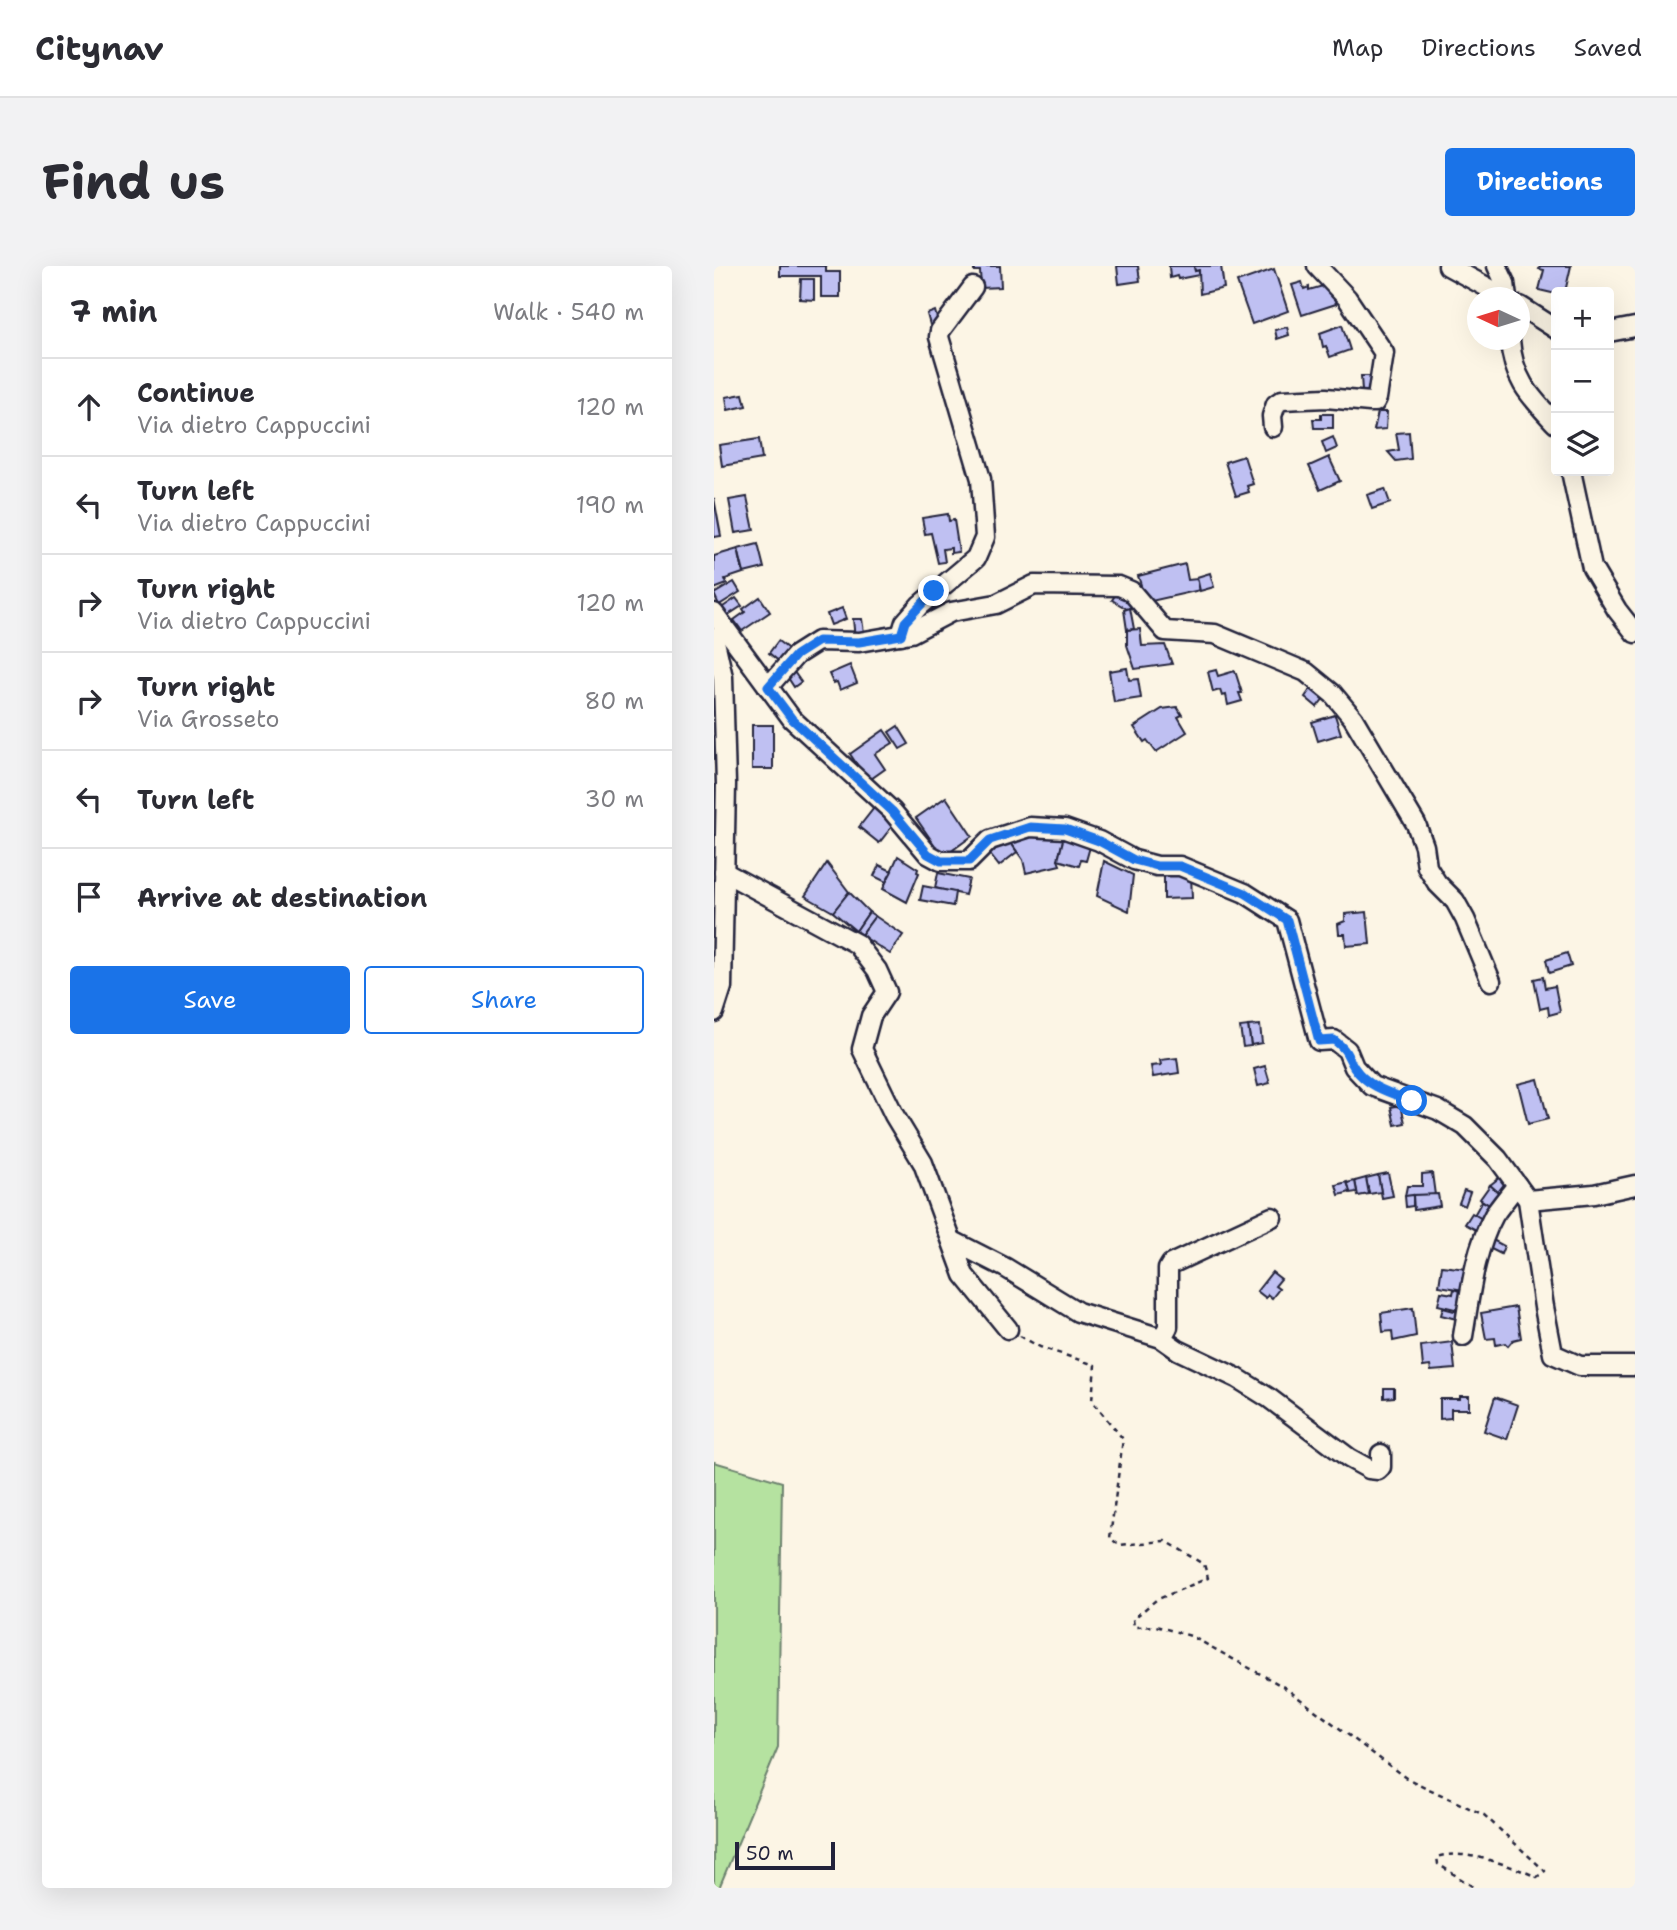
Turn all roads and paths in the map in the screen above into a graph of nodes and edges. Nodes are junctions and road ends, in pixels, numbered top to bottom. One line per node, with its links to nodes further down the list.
1 (1317, 266): 13 (street)
2 (1448, 266): 5 (street)
3 (1497, 266): 6 (street)
4 (973, 287): 17 (street)
5 (1488, 287)
6 (1506, 287)
7 (1530, 312): 8 (street)
8 (1551, 326)
9 (1635, 327): 10 (street)
10 (1614, 331)
11 (1511, 350): 12 (street)
12 (1551, 418)
13 (1273, 427)
14 (1572, 476): 16 (street)
15 (714, 613): 19 (street)
16 (1635, 633)
17 (901, 635): 19 (street); 21 (street)
18 (714, 637): 20 (street)
19 (768, 687): 23 (street)
20 (724, 872): 22 (street); 27 (street)
21 (1491, 981)
22 (714, 1012)
23 (1517, 1185): 25 (street); 29 (street)
24 (1635, 1185): 25 (street)
25 (1528, 1200): 31 (street)
26 (1272, 1217): 30 (street)
27 (953, 1241): 28 (street); 30 (street)
28 (1008, 1329): 33 (path)
29 (1463, 1336)
30 (1162, 1338): 32 (street)
31 (1635, 1366)
32 (1381, 1454)
33 (1475, 1888)

